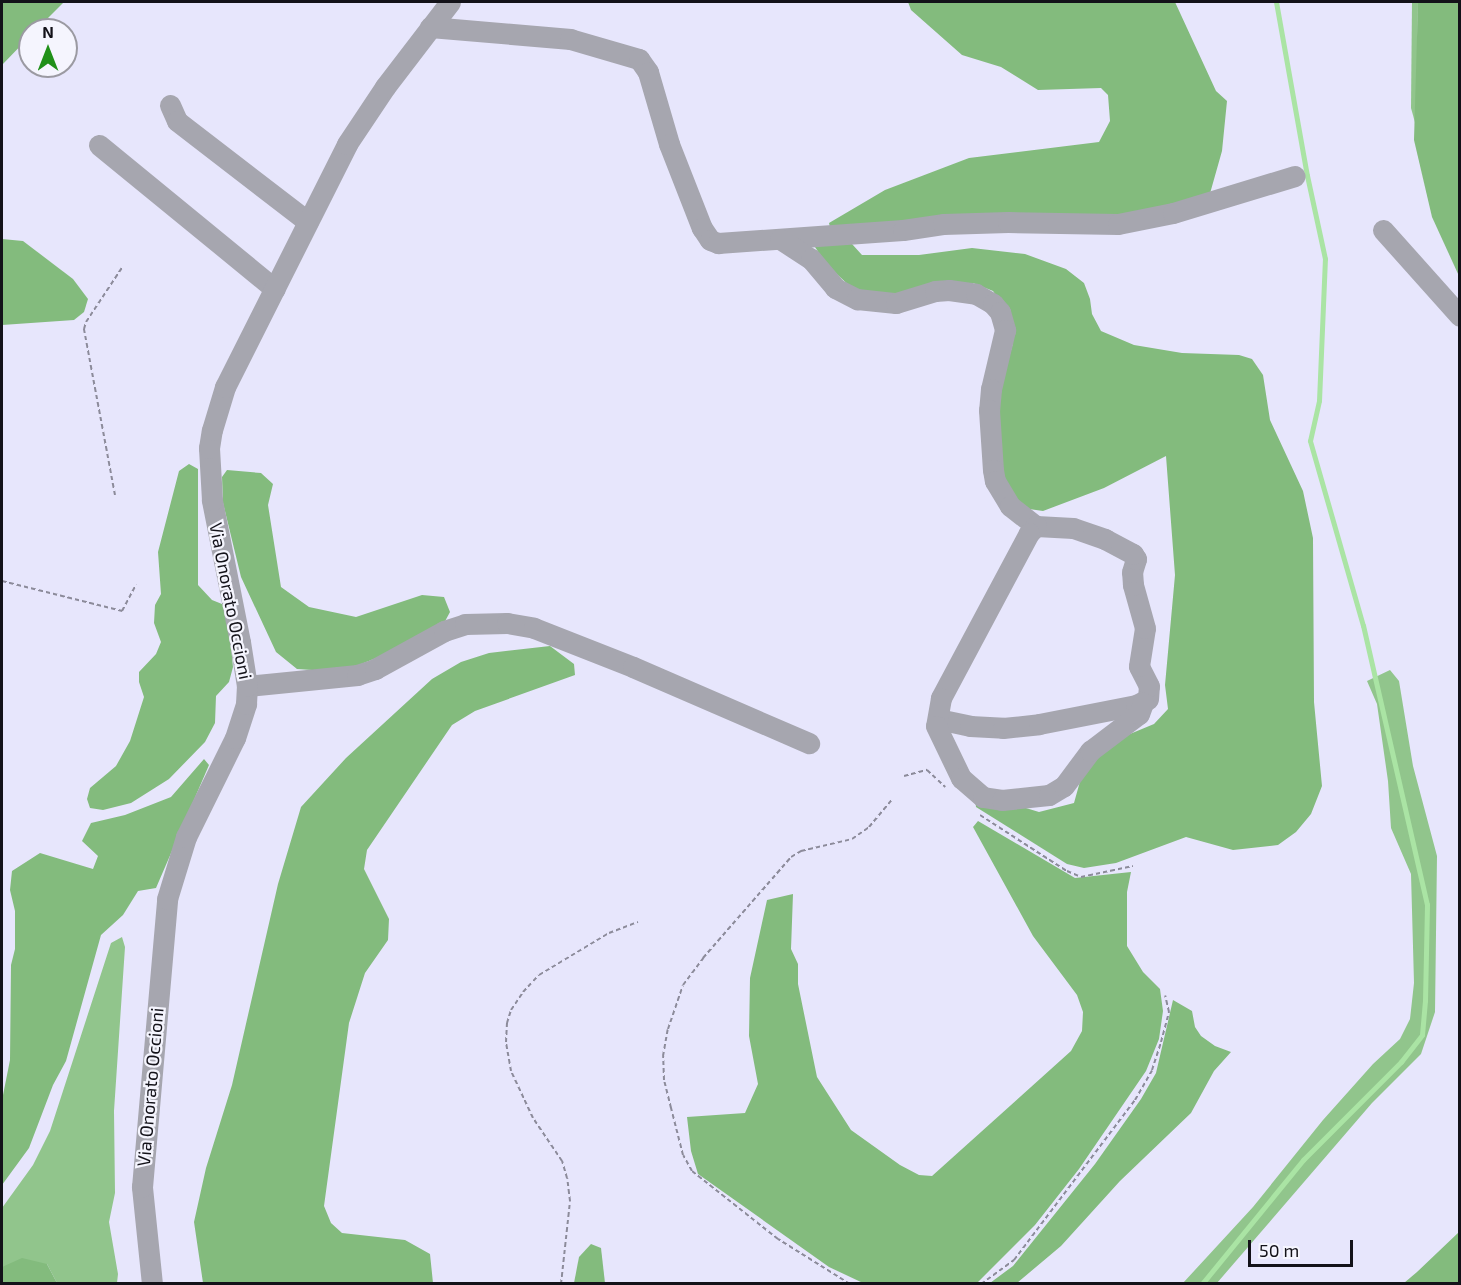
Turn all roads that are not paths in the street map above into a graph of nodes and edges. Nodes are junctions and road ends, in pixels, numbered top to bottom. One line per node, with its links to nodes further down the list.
1 (450, 2): 2 (street, Via Onorato Occioni)
2 (430, 27): 6 (street, Via Onorato Occioni); 8 (street)
3 (170, 105): 6 (street)
4 (99, 145): 9 (street)
5 (1295, 176): 8 (street)
6 (308, 222): 9 (street, Via Onorato Occioni)
7 (1383, 230): 10 (street)
8 (780, 239): 11 (street)
9 (274, 289): 12 (street, Via Onorato Occioni)
10 (1460, 316)
11 (1036, 526): 13 (street); 14 (street)
12 (247, 686): 15 (street); 16 (street, Via Onorato Occioni)
13 (1143, 703): 14 (street); 14 (street)
14 (938, 719)
15 (809, 742)
16 (152, 1284)

